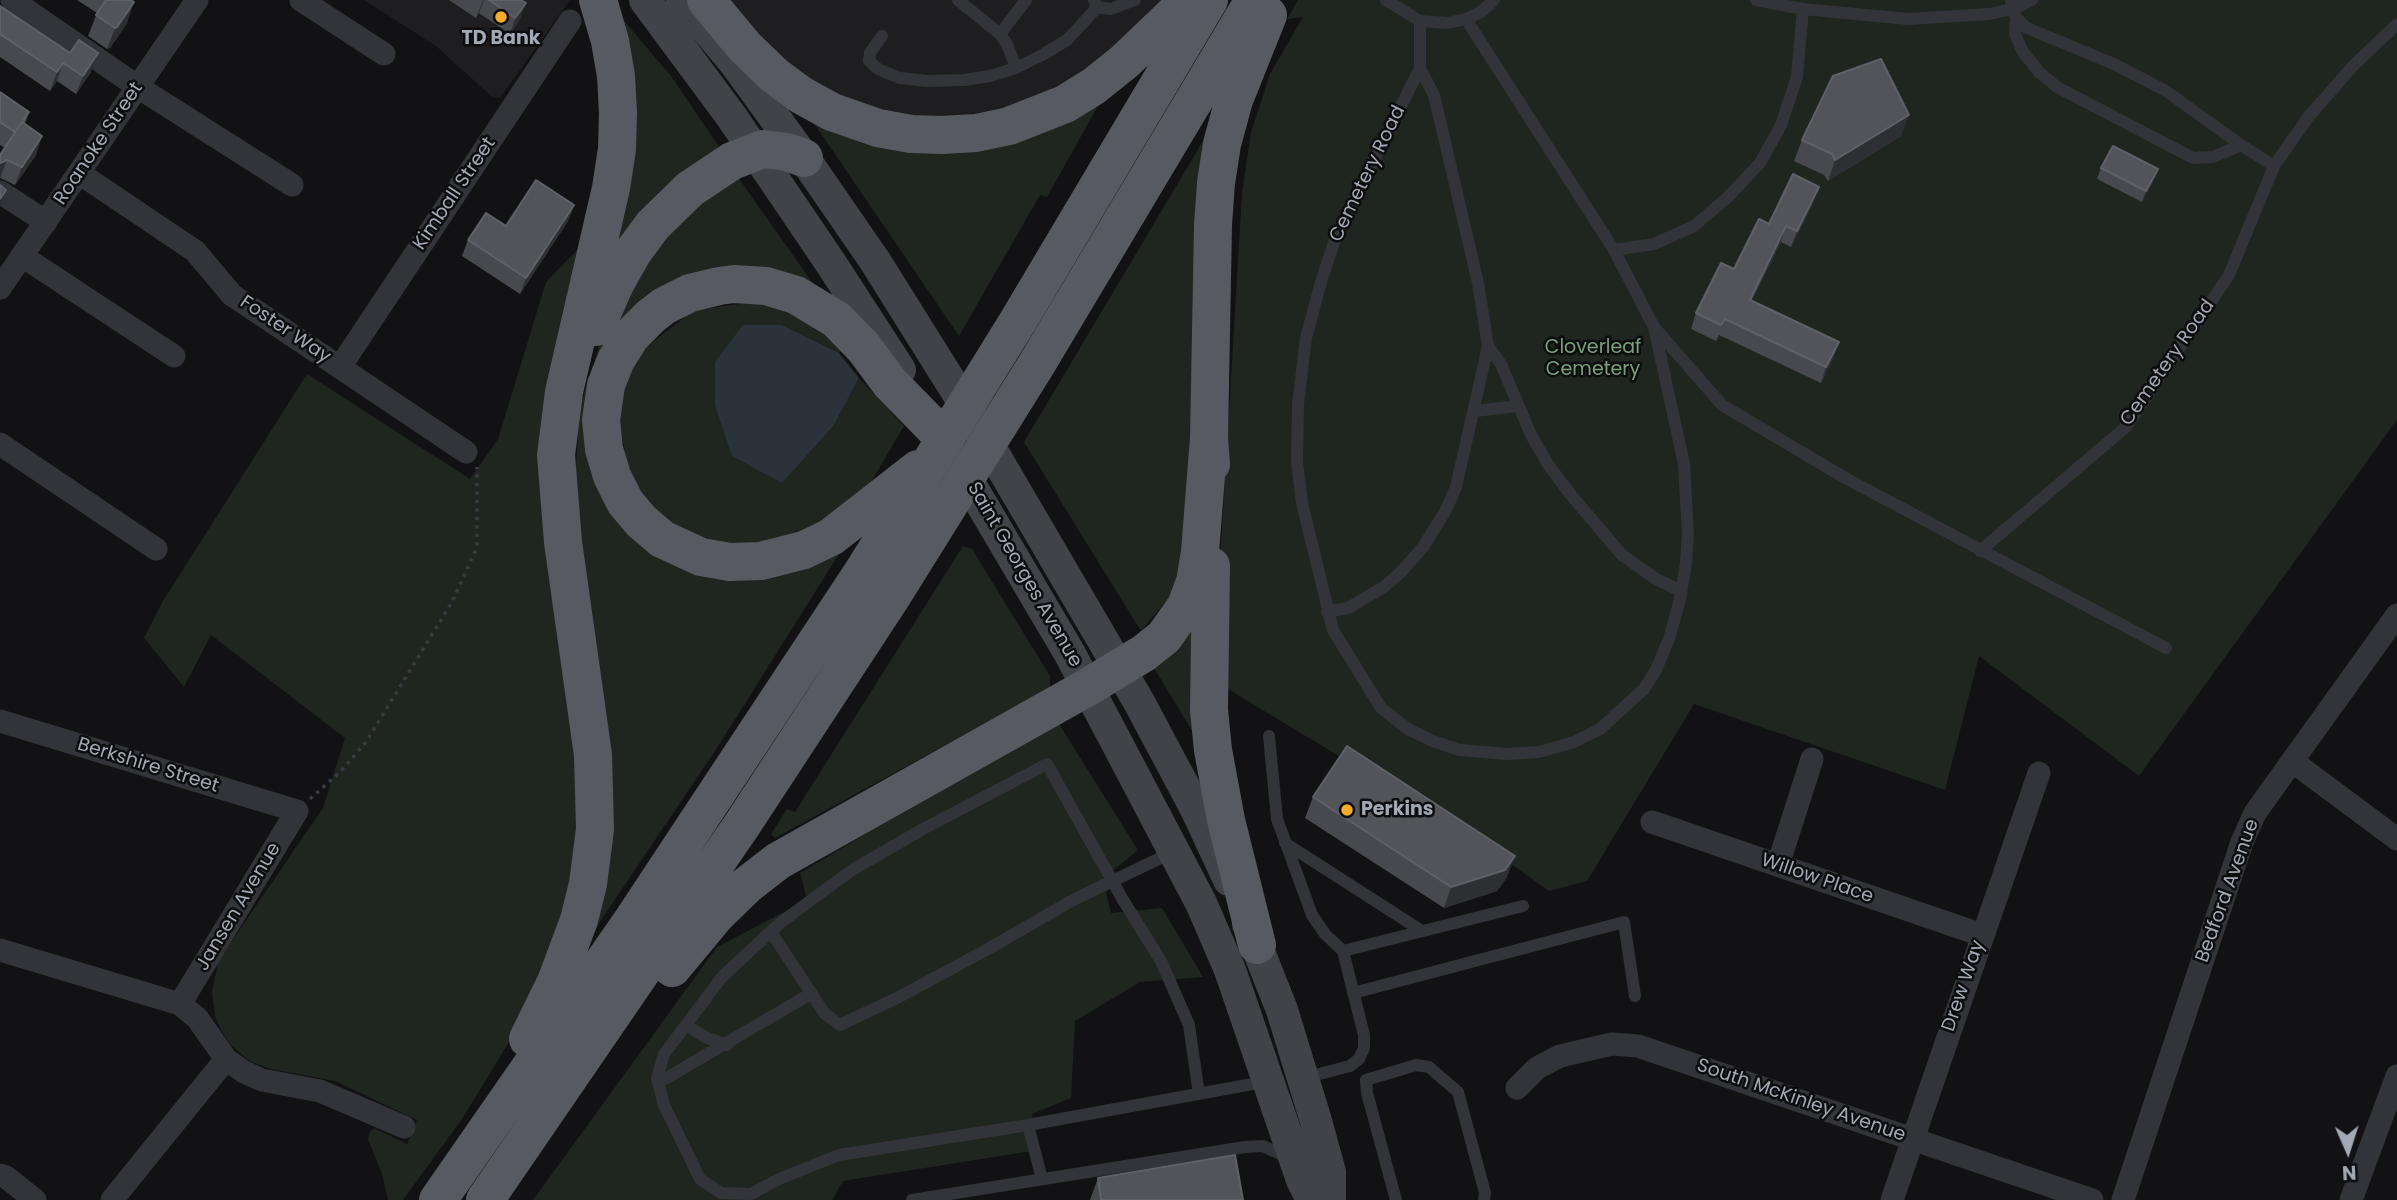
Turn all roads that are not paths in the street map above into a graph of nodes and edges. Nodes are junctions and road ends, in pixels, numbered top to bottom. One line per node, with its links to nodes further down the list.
1 (12, 0): 30 (street)
2 (197, 0): 30 (street, Roanoke Street)
3 (301, 0): 27 (street)
4 (645, 0): 32 (main road, Saint Georges Avenue)
5 (682, 0): 33 (main road, Saint Georges Avenue)
6 (706, 0): 10 (highway)
7 (958, 0): 25 (lane)
8 (1026, 0): 25 (lane)
9 (1135, 0): 18 (lane)
10 (1189, 0)
11 (1209, 0): 50 (highway)
12 (1254, 0): 97 (highway)
13 (1273, 0): 48 (highway)
14 (1386, 0): 23 (lane)
15 (1494, 0): 22 (lane)
16 (1756, 0): 19 (lane)
17 (2032, 0): 20 (lane)
18 (1095, 3): 28 (lane)
19 (1803, 9): 20 (lane); 39 (lane)
20 (2013, 9): 31 (lane); 31 (lane)
21 (584, 11): 45 (street, Kimball Street); 52 (highway)
22 (1466, 19): 23 (lane); 39 (lane, Cemetery Road)
23 (1420, 21): 29 (lane, Cemetery Road)
24 (2397, 24): 34 (lane, Cemetery Road)
25 (1000, 34): 28 (lane)
26 (882, 36): 28 (lane)
27 (384, 54)
28 (1016, 68)
29 (1420, 68): 43 (lane, Cemetery Road); 57 (lane, Cemetery Road)
30 (138, 87): 35 (street, Roanoke Street); 36 (street)
31 (2241, 145): 34 (lane)
32 (755, 152): 33 (highway); 50 (main road, Saint Georges Avenue); 52 (highway)
33 (804, 158): 60 (main road, Saint Georges Avenue)
34 (2274, 166): 55 (lane, Cemetery Road)
35 (79, 173): 38 (street, Roanoke Street); 45 (street, Foster Way)
36 (292, 185)
37 (0, 192): 38 (street)
38 (46, 222): 40 (street, Roanoke Street)
39 (1614, 250): 42 (lane, Cemetery Road)
40 (22, 256): 41 (street, Roanoke Street); 44 (street)
41 (0, 288)
42 (1654, 327): 55 (lane, Cemetery Road); 56 (lane, Cemetery Road)
43 (1488, 346): 46 (lane, Cemetery Road); 47 (lane, Cemetery Road)
44 (174, 356)
45 (340, 367): 51 (street, Foster Way)
46 (1518, 407): 47 (lane); 56 (lane, Cemetery Road)
47 (1475, 411): 57 (lane, Cemetery Road)
48 (1209, 438): 60 (highway); 79 (highway)
49 (0, 444): 54 (street)
50 (937, 444): 53 (highway); 53 (highway); 60 (main road, Saint Georges Avenue)
51 (466, 452)
52 (560, 494): 100 (highway)
53 (882, 512): 100 (highway)
54 (156, 549)
55 (1980, 551): 59 (lane, Cemetery Road)
56 (1681, 591): 57 (lane, Cemetery Road)
57 (1328, 612)
58 (2397, 615): 66 (street, Bedford Avenue)
59 (2166, 648)
60 (1104, 678): 62 (main road, Saint Georges Avenue); 64 (main road, Saint Georges Avenue); 97 (highway)
61 (0, 721): 68 (street, Berkshire Street)
62 (1111, 731): 64 (main road); 72 (main road, Saint Georges Avenue)
63 (1269, 736): 71 (lane)
64 (1165, 750): 79 (main road, Saint Georges Avenue)
65 (1812, 759): 73 (street)
66 (2292, 761): 70 (street); 116 (street, Bedford Avenue)
67 (2039, 774): 78 (street, Drew Way)
68 (297, 811): 85 (street, Jansen Avenue)
69 (1653, 822): 73 (street, Willow Place)
70 (2397, 839)
71 (1285, 843): 76 (lane); 81 (lane)
72 (1175, 851): 74 (lane); 93 (main road, Saint Georges Avenue)
73 (1778, 865): 78 (street, Willow Place)
74 (1113, 882): 77 (lane); 82 (lane); 96 (lane)
75 (1523, 906): 76 (lane)
76 (1422, 931): 81 (lane)
77 (771, 932): 82 (lane); 86 (lane)
78 (1982, 936): 101 (street, Drew Way)
79 (1257, 945): 91 (main road, Saint Georges Avenue)
80 (0, 950): 85 (street)
81 (1343, 951): 83 (lane)
82 (812, 993): 87 (lane)
83 (1353, 993): 84 (lane); 89 (lane)
84 (1635, 996)
85 (180, 1004): 88 (street)
86 (686, 1025): 87 (lane); 94 (lane)
87 (727, 1045): 94 (lane)
88 (226, 1059): 99 (street); 107 (street)
89 (1356, 1063): 91 (lane); 92 (lane)
90 (2397, 1076): 117 (street)
91 (1304, 1078): 112 (main road, Saint Georges Avenue)
92 (1366, 1080): 105 (lane); 113 (lane)
93 (1270, 1081): 96 (lane); 102 (main road, Saint Georges Avenue)
94 (659, 1083): 98 (lane)
95 (1517, 1088): 101 (street, South McKinley Avenue)
96 (1199, 1094): 98 (lane)
97 (539, 1122): 109 (highway)
98 (1028, 1125): 104 (lane)
99 (404, 1128)
100 (481, 1139): 108 (highway)
101 (1913, 1139): 114 (street, Drew Way); 115 (street, South McKinley Avenue)
102 (1296, 1162): 104 (lane); 111 (main road, Saint Georges Avenue)
103 (0, 1175): 106 (street)
104 (1042, 1179): 110 (lane)
105 (1484, 1196)
106 (36, 1200)
107 (112, 1200)
108 (438, 1200)
109 (485, 1200)
110 (912, 1200)
111 (1312, 1200)
112 (1330, 1200)
113 (1396, 1200)
114 (1892, 1200)
115 (2092, 1200)
116 (2123, 1200)
117 (2351, 1200)

